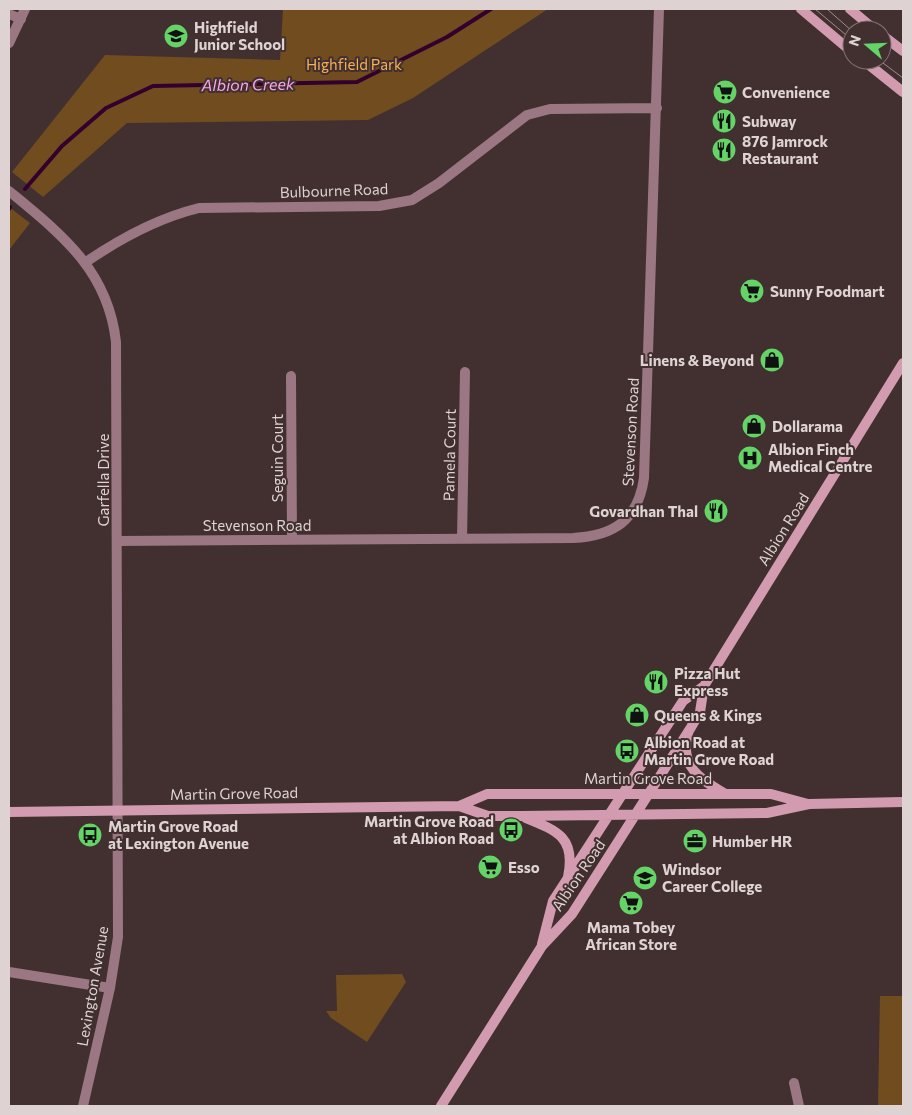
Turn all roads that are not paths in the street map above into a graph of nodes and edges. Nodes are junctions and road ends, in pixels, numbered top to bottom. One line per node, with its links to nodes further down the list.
1 (25, 9): 6 (street)
2 (659, 9): 14 (street, Stevenson Road)
3 (801, 9): 10 (main road)
4 (850, 9): 7 (main road)
5 (9, 14): 6 (street)
6 (21, 19): 8 (street)
7 (863, 20)
8 (9, 43)
9 (892, 43): 11 (main road)
10 (842, 44)
11 (903, 51)
12 (876, 70): 13 (main road)
13 (903, 92)
14 (657, 108): 16 (street, Bulbourne Road); 20 (street, Stevenson Road)
15 (9, 191): 16 (street, Garfella Drive)
16 (86, 262): 22 (street, Garfella Drive)
17 (903, 363): 23 (main road, Albion Road)
18 (465, 372): 20 (street, Pamela Court)
19 (291, 376): 21 (street, Seguin Court)
20 (462, 539): 21 (street, Stevenson Road)
21 (292, 540): 22 (street, Stevenson Road)
22 (118, 541): 31 (street, Garfella Drive)
23 (704, 686): 24 (main road, Albion Road); 25 (main road, Albion Road)
24 (690, 729): 26 (main road, Albion Road); 27 (main road)
25 (623, 794): 26 (main road, Martin Grove Road); 30 (main road, Martin Grove Road); 34 (main road, Albion Road)
26 (648, 794): 27 (main road, Martin Grove Road); 33 (main road, Albion Road)
27 (724, 794): 29 (main road, Martin Grove Road)
28 (903, 802): 29 (main road, Martin Grove Road)
29 (809, 804): 33 (main road, Martin Grove Road)
30 (459, 806): 31 (main road, Martin Grove Road); 35 (main road, Martin Grove Road)
31 (119, 809): 32 (main road, Martin Grove Road); 39 (street, Lexington Avenue)
32 (9, 812)
33 (635, 814): 34 (main road, Martin Grove Road); 37 (main road, Albion Road)
34 (609, 815): 35 (main road, Martin Grove Road); 36 (main road, Albion Road)
35 (521, 816): 36 (main road)
36 (567, 880): 37 (main road, Albion Road)
37 (542, 946): 42 (main road, Albion Road)
38 (9, 972): 39 (street)
39 (110, 988): 41 (street, Lexington Avenue)
40 (794, 1083): 43 (street)
41 (83, 1106)
42 (441, 1106)
43 (799, 1106)

